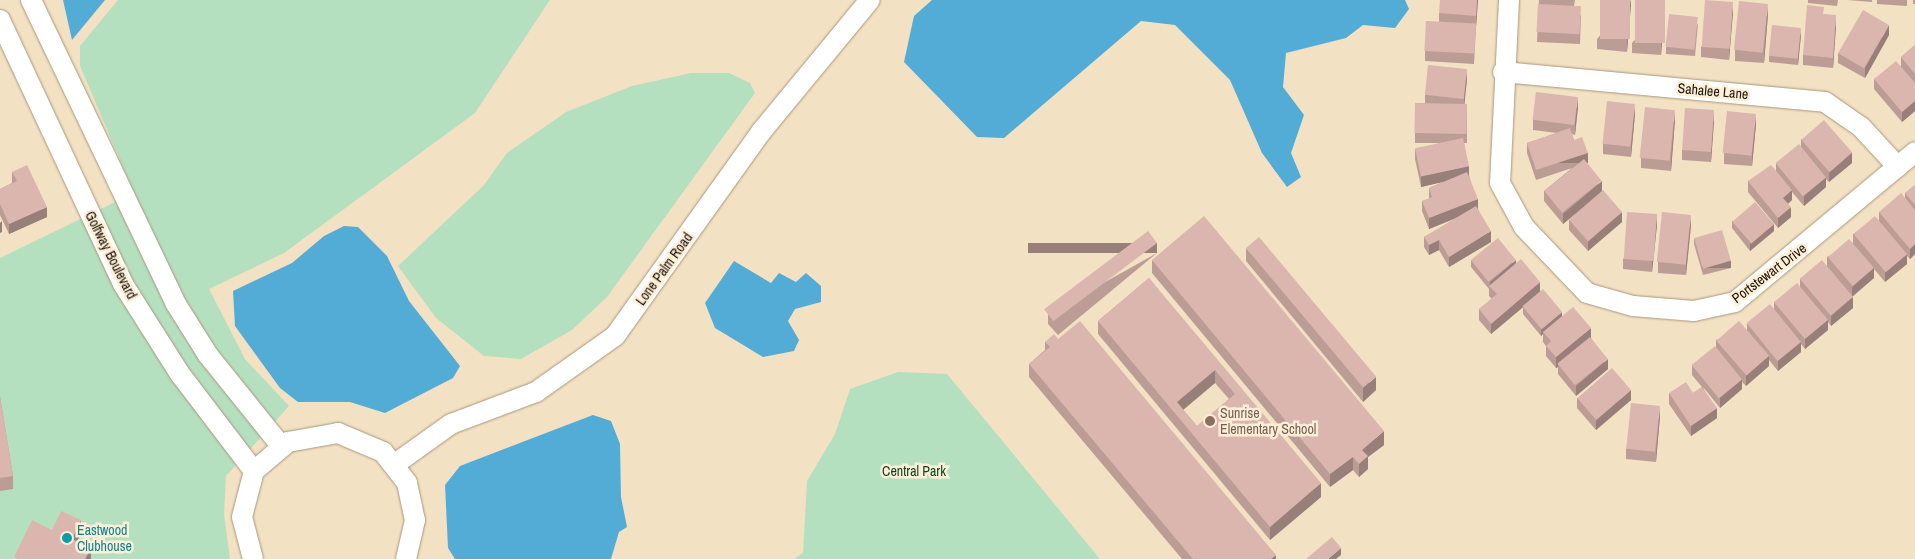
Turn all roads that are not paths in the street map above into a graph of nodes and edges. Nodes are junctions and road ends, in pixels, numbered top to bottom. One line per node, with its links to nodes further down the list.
1 (31, 0): 8 (street)
2 (870, 0): 11 (street, Lone Palm Road)
3 (1509, 0): 5 (street, Portstewart Drive)
4 (0, 20): 9 (street, Golfway Boulevard)
5 (1503, 72): 7 (street, Sahalee Lane); 7 (street, Portstewart Drive)
6 (1915, 152): 7 (street, Portstewart Drive)
7 (1898, 168)
8 (185, 318): 9 (street); 10 (street)
9 (157, 336): 12 (street, Golfway Boulevard)
10 (282, 447): 11 (street); 12 (street)
11 (395, 464): 14 (street)
12 (254, 472): 13 (street)
13 (253, 559)
14 (406, 559)

